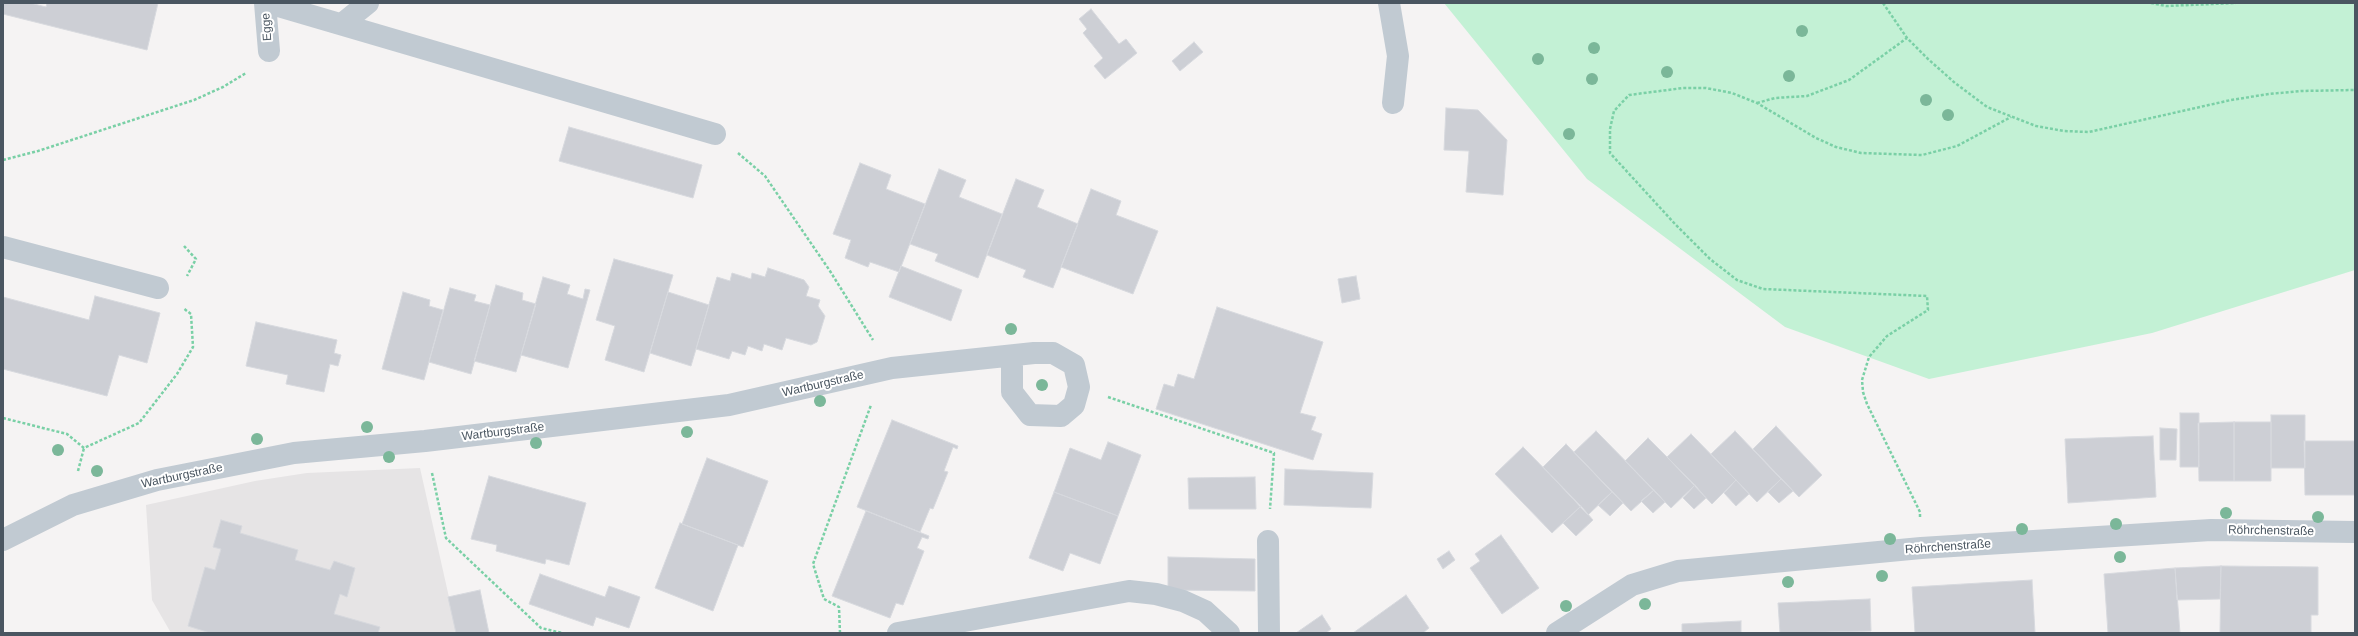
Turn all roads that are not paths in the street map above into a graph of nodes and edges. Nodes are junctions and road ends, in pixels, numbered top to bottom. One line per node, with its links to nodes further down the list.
1 (267, 3): 4 (street); 5 (street, Egge)
2 (368, 3): 4 (street)
3 (1389, 3): 6 (street)
4 (342, 24): 7 (street)
5 (269, 51)
6 (1393, 103)
7 (715, 134)
8 (3, 247): 9 (street)
9 (158, 288)
10 (1012, 356): 10 (street, Wartburgstraße); 12 (street, Wartburgstraße)
11 (2355, 532): 17 (street, Röhrchenstraße)
12 (3, 540)
13 (1268, 541): 16 (street)
14 (898, 633): 15 (street)
15 (1229, 633)
16 (1269, 633)
17 (1557, 633)

